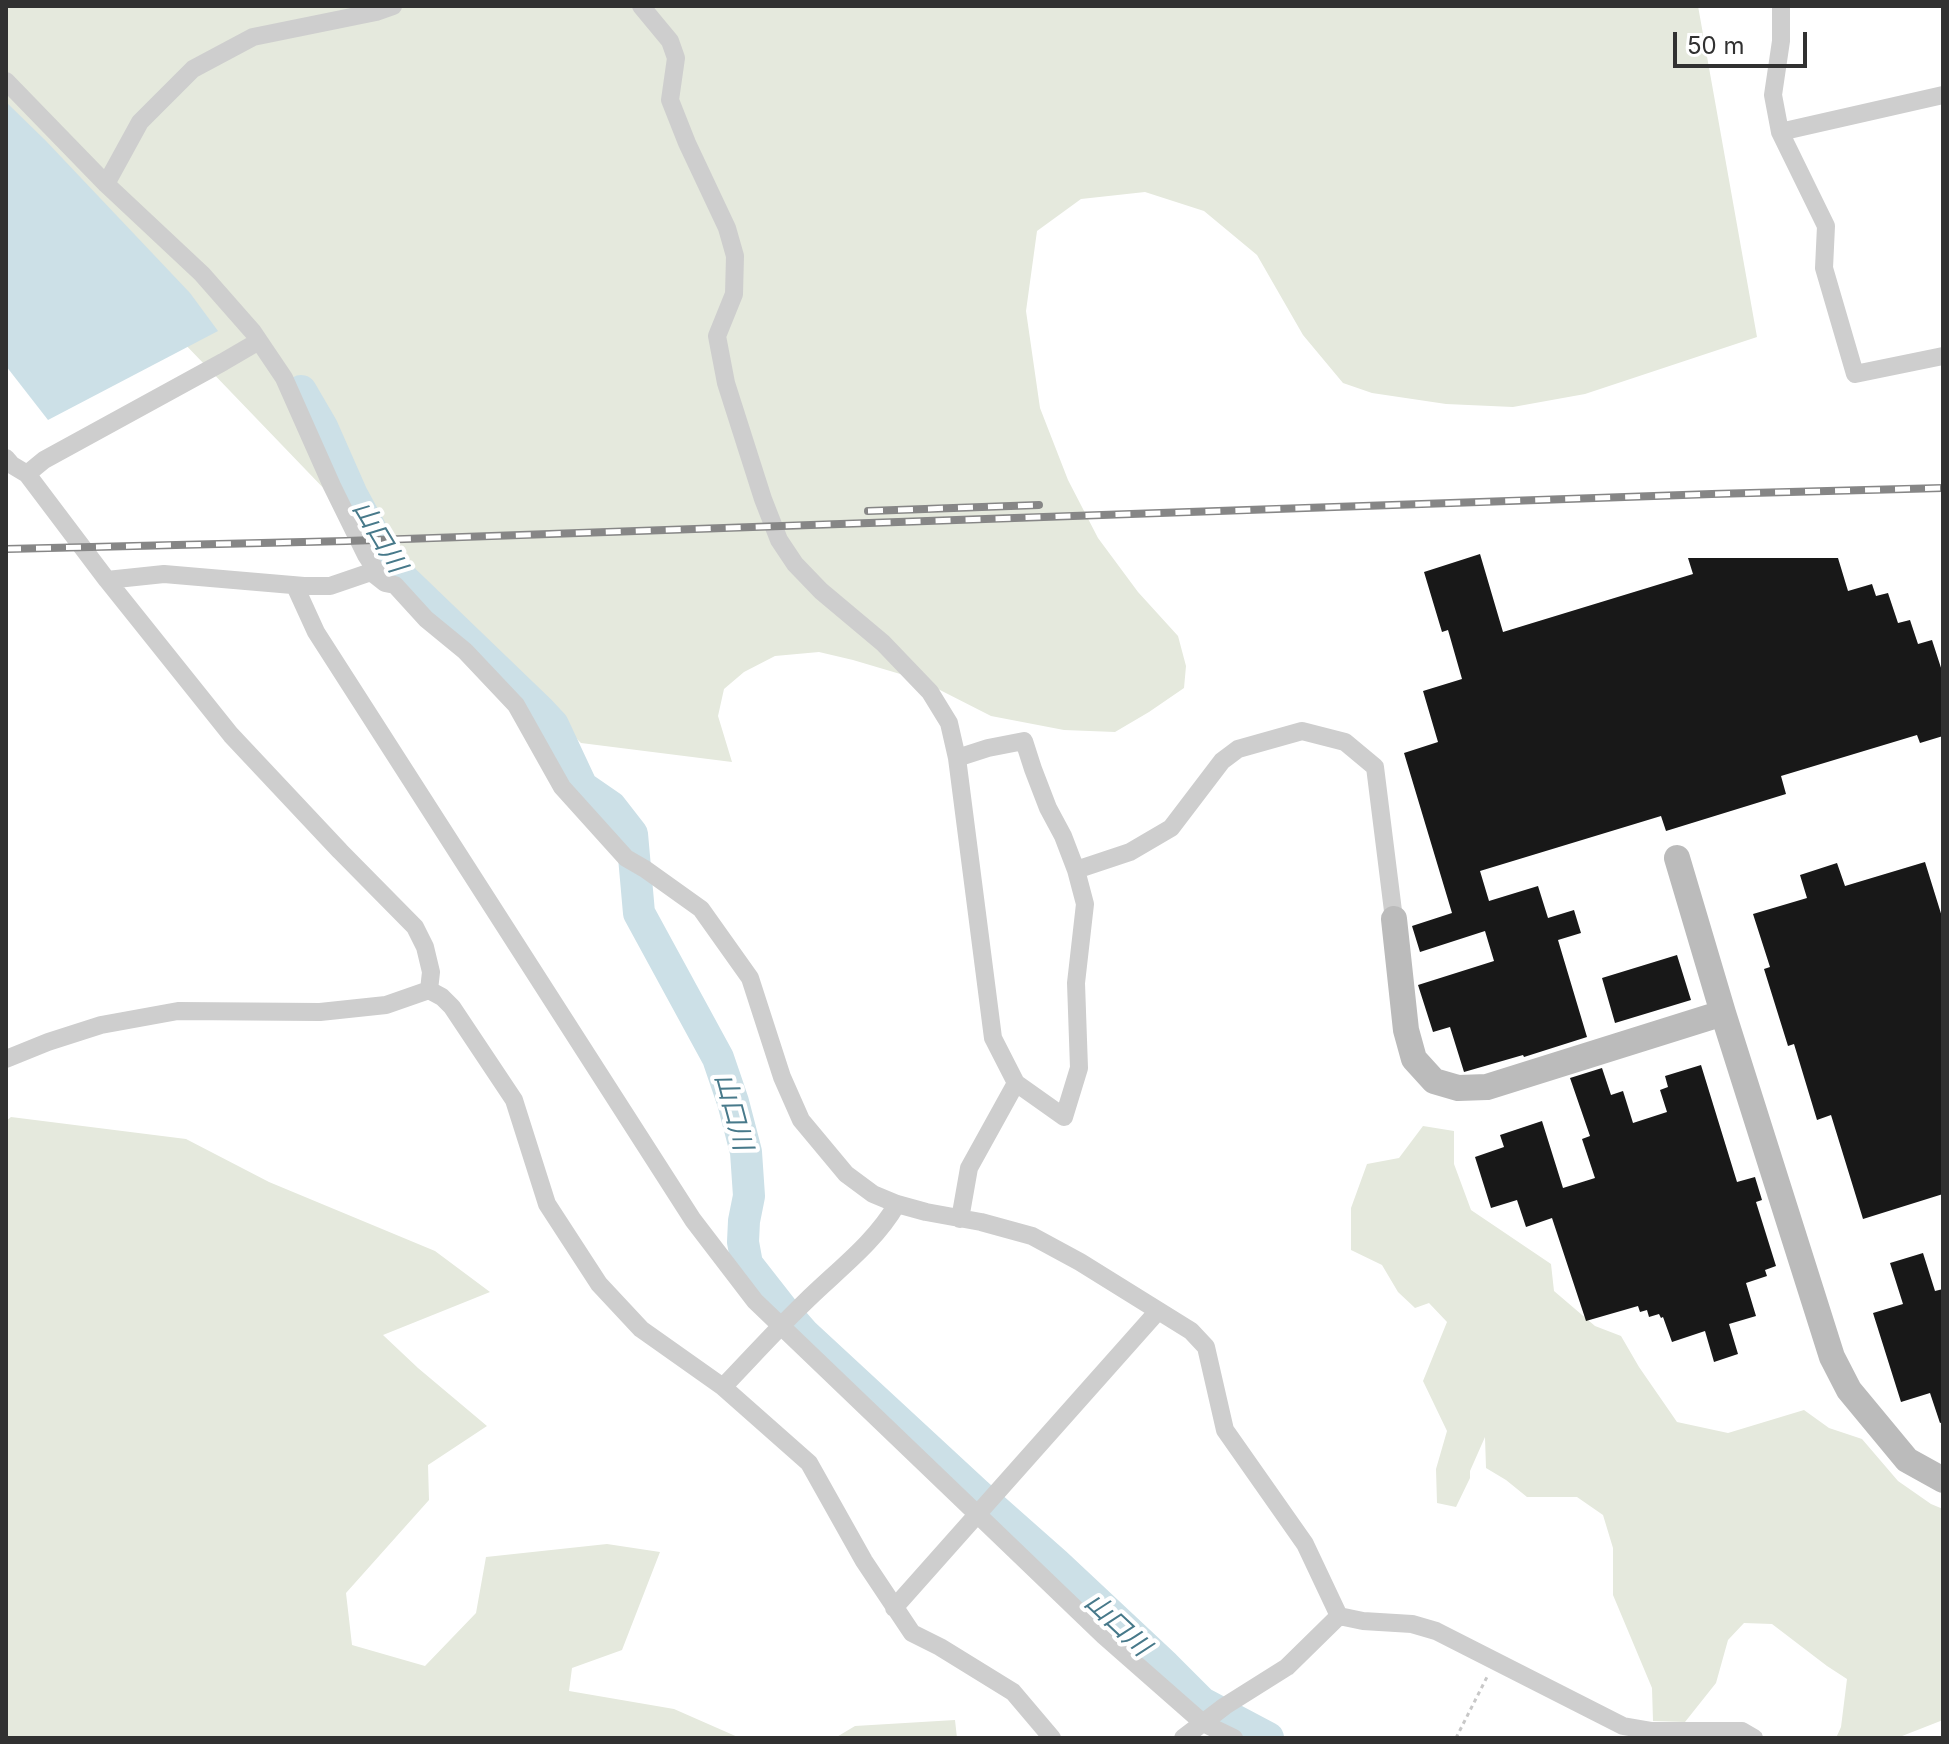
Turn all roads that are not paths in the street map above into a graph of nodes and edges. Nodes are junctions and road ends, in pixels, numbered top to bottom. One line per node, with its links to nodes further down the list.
1 (393, 6): 7 (street)
2 (641, 6): 15 (street)
3 (1781, 6): 6 (street)
4 (6, 81): 7 (street)
5 (1943, 95): 6 (street)
6 (1780, 132): 9 (street)
7 (106, 184): 8 (street)
8 (259, 341): 11 (street); 13 (street)
9 (1943, 356)
10 (6, 458): 11 (street)
11 (27, 474): 12 (street)
12 (107, 580): 14 (street); 19 (street)
13 (385, 583): 14 (street); 23 (street)
14 (295, 586): 26 (street)
15 (957, 758): 17 (street); 22 (street)
16 (1677, 858): 20 (street)
17 (1076, 870): 18 (street); 22 (street)
18 (1394, 919): 20 (street)
19 (429, 990): 21 (street); 27 (street)
20 (1723, 1013): 28 (street)
21 (6, 1059)
22 (1016, 1083): 24 (street)
23 (897, 1204): 24 (street); 26 (street)
24 (960, 1219): 25 (street)
25 (1158, 1311): 29 (street); 31 (street)
26 (782, 1327): 27 (street); 29 (street)
27 (723, 1387): 30 (street)
28 (1943, 1480)
29 (976, 1513): 30 (street); 32 (street)
30 (894, 1608): 33 (street)
31 (1339, 1616): 32 (street); 36 (street)
32 (1203, 1723): 34 (street); 35 (street)
33 (1052, 1738)
34 (1183, 1738)
35 (1234, 1738)
36 (1754, 1738)

